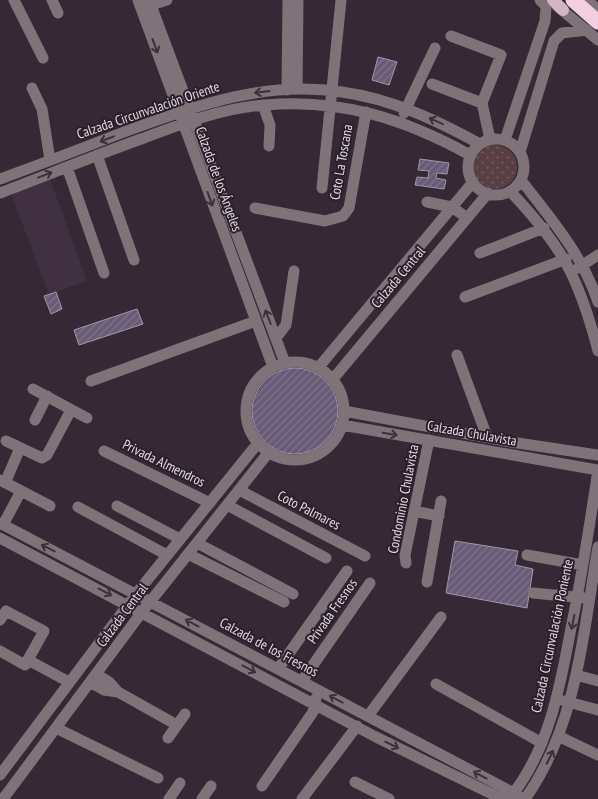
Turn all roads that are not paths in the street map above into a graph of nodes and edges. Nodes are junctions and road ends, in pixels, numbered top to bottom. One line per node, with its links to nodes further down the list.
1 (14, 0): 22 (street)
2 (52, 0): 15 (street)
3 (138, 0): 31 (street, Calzada de los Ángeles, one-way to 31)
4 (167, 0): 12 (street)
5 (288, 0): 25 (street)
6 (298, 0): 25 (street)
7 (341, 0): 26 (street)
8 (540, 0): 18 (street)
9 (547, 0): 13 (street)
10 (553, 0): 13 (main road)
11 (587, 0): 14 (street)
12 (150, 3): 33 (street, Calzada de los Ángeles)
13 (568, 5): 16 (highway)
14 (598, 10)
15 (58, 13)
16 (592, 26): 19 (street); 20 (street)
17 (451, 36): 27 (street)
18 (540, 38): 20 (street); 36 (street)
19 (598, 40)
20 (554, 41): 39 (street)
21 (435, 48): 30 (street)
22 (43, 58)
23 (432, 84): 27 (street)
24 (32, 88): 42 (street)
25 (292, 90): 26 (street, Calzada Circunvalación Oriente); 33 (street, Calzada Circunvalación Oriente, one-way to 33)
26 (333, 91): 29 (street); 30 (street, Calzada Circunvalación Oriente)
27 (482, 103): 37 (street)
28 (263, 104): 29 (street, Calzada Circunvalación Oriente); 33 (street, Calzada Circunvalación Oriente); 38 (street)
29 (331, 106): 32 (street, Calzada Circunvalación Oriente); 47 (street)
30 (406, 108): 34 (street); 37 (street, Calzada Circunvalación Oriente, one-way to 30)
31 (178, 112): 33 (street, Calzada Circunvalación Oriente); 35 (street, Calzada de los Ángeles); 42 (street, Calzada Circunvalación Oriente, one-way to 42)
32 (366, 112): 34 (street, Calzada Circunvalación Oriente); 53 (street, Coto La Toscana)
33 (192, 114): 35 (street, Calzada Circunvalación Oriente); 67 (street, Calzada de los Ángeles, one-way to 33)
34 (399, 121): 41 (street, Calzada Circunvalación Oriente)
35 (182, 124): 40 (street, Calzada Circunvalación Oriente); 66 (street, Calzada de los Ángeles, one-way to 66)
36 (505, 140): 37 (street); 39 (street)
37 (485, 142): 41 (street)
38 (269, 146)
39 (520, 152): 45 (street)
40 (97, 155): 43 (street, Calzada Circunvalación Oriente); 59 (street)
41 (470, 155): 46 (street)
42 (50, 160): 44 (street, Calzada Circunvalación Oriente)
43 (67, 167): 49 (street, Calzada Circunvalación Oriente, one-way to 43); 63 (street)
44 (2, 179): 49 (street)
45 (521, 180): 48 (street); 60 (street)
46 (473, 182): 50 (street); 52 (street, Calzada Central)
47 (322, 188)
48 (510, 191): 50 (street); 55 (street)
49 (4, 192)
50 (488, 193): 54 (street, Calzada Central)
51 (427, 202): 52 (street)
52 (452, 207): 54 (street); 72 (street, Calzada Central)
53 (255, 208)
54 (467, 218): 73 (street, Calzada Central)
55 (544, 228): 56 (street); 58 (street)
56 (480, 253)
57 (598, 255): 60 (street)
58 (566, 259): 62 (street); 64 (street)
59 (134, 260)
60 (583, 264): 62 (street); 65 (street)
61 (294, 271): 67 (street)
62 (572, 271): 68 (street)
63 (104, 273)
64 (465, 297)
65 (598, 302)
66 (256, 321): 71 (street, Calzada de los Ángeles); 74 (street)
67 (276, 338): 70 (street, Calzada de los Ángeles)
68 (598, 351)
69 (457, 356): 82 (street)
70 (285, 363): 71 (street); 72 (street)
71 (273, 367): 86 (street)
72 (318, 368): 73 (street)
73 (332, 379): 78 (street)
74 (91, 381)
75 (33, 389): 76 (street)
76 (46, 396): 77 (street); 80 (street)
77 (71, 410): 79 (street); 87 (street)
78 (344, 411): 81 (street); 82 (street, Calzada Chulavista)
79 (87, 418)
80 (35, 420)
81 (342, 425): 83 (street, Calzada Chulavista, one-way to 83); 89 (street)
82 (487, 437): 85 (street, Calzada Chulavista)
83 (429, 440): 90 (street, Calzada Chulavista); 102 (street, Condominio Chulavista)
84 (6, 441): 87 (street)
85 (510, 442): 90 (street); 91 (street, Calzada Chulavista)
86 (258, 443): 89 (street); 97 (street, Calzada Central)
87 (20, 448): 93 (street)
88 (104, 451): 97 (street, Privada Almendros)
89 (269, 452): 94 (street, Calzada Central)
90 (508, 455): 92 (street, Calzada Chulavista)
91 (598, 455)
92 (598, 470): 105 (street, Calzada Circunvalación Poniente)
93 (2, 482): 95 (street)
94 (239, 490): 98 (street, Calzada Central); 113 (street, Coto Palmares)
95 (20, 491): 99 (street); 104 (street)
96 (441, 501): 103 (street)
97 (210, 503): 107 (street, Calzada Central)
98 (227, 505): 108 (street, Calzada Central); 114 (street)
99 (50, 506)
100 (117, 506): 107 (street)
101 (78, 507): 112 (street)
102 (414, 511): 103 (street); 115 (street, Condominio Chulavista)
103 (438, 516): 119 (street)
104 (2, 524): 122 (street, Calzada de los Fresnos, one-way to 104)
105 (593, 531): 116 (street, Calzada Circunvalación Poniente)
106 (0, 538): 127 (street, Calzada de los Fresnos, one-way to 127)
107 (180, 539): 112 (street, Calzada Central)
108 (197, 543): 110 (street, Calzada Central); 123 (street)
109 (598, 547): 118 (street, Calzada Circunvalación Poniente)
110 (188, 554): 125 (street, Calzada Central); 126 (street)
111 (527, 555): 116 (street)
112 (167, 556): 122 (street, Calzada Central)
113 (366, 556)
114 (326, 558)
115 (406, 563)
116 (583, 565): 124 (street, Calzada Circunvalación Poniente)
117 (347, 571): 133 (street)
118 (595, 580): 124 (street, Calzada Circunvalación Poniente)
119 (427, 582)
120 (370, 583): 137 (street, Privada Fresnos)
121 (533, 593): 124 (street)
122 (136, 594): 125 (street, Calzada de los Fresnos); 127 (street, Calzada Central)
123 (293, 594)
124 (583, 597): 134 (street, Calzada Circunvalación Poniente); 141 (street, Calzada Circunvalación Poniente, one-way to 141)
125 (151, 601): 128 (street, Calzada Central); 133 (street, Calzada de los Fresnos, one-way to 125)
126 (284, 602)
127 (128, 604): 128 (street, Calzada de los Fresnos); 138 (street, Calzada Central)
128 (142, 612): 135 (street, Calzada Central); 143 (street, Calzada de los Fresnos, one-way to 143)
129 (441, 617): 146 (street)
130 (0, 620): 132 (street)
131 (0, 652): 132 (street)
132 (28, 660): 138 (street)
133 (278, 669): 137 (street, Calzada de los Fresnos)
134 (576, 675): 136 (street); 142 (street, Calzada Circunvalación Poniente)
135 (93, 678): 147 (street); 149 (street, Calzada Central)
136 (598, 680)
137 (302, 681): 140 (street, Calzada de los Fresnos)
138 (69, 682): 154 (street, Calzada Central)
139 (436, 684): 152 (street)
140 (317, 689): 143 (street); 146 (street, Calzada de los Fresnos, one-way to 140)
141 (557, 700): 142 (street); 152 (street, Calzada Circunvalación Poniente)
142 (569, 702): 144 (street); 150 (street, Calzada Circunvalación Poniente)
143 (316, 705): 148 (street, Calzada de los Fresnos); 159 (street)
144 (598, 710)
145 (185, 714): 147 (street)
146 (368, 716): 160 (street, Calzada de los Fresnos, one-way to 146)
147 (177, 725): 151 (street)
148 (357, 726): 164 (street); 166 (street, Calzada de los Fresnos, one-way to 166)
149 (56, 728): 155 (street); 161 (street, Calzada Central)
150 (558, 736): 153 (street); 160 (street, Calzada Circunvalación Poniente, one-way to 150)
151 (168, 738)
152 (542, 743): 160 (street, Calzada Circunvalación Poniente)
153 (598, 755)
154 (2, 770)
155 (158, 778)
156 (355, 782): 165 (street)
157 (180, 783): 162 (street)
158 (211, 786): 163 (street)
159 (262, 786)
160 (518, 797)
161 (3, 799)
162 (169, 799)
163 (202, 799)
164 (302, 799)
165 (390, 799)
166 (502, 799)

